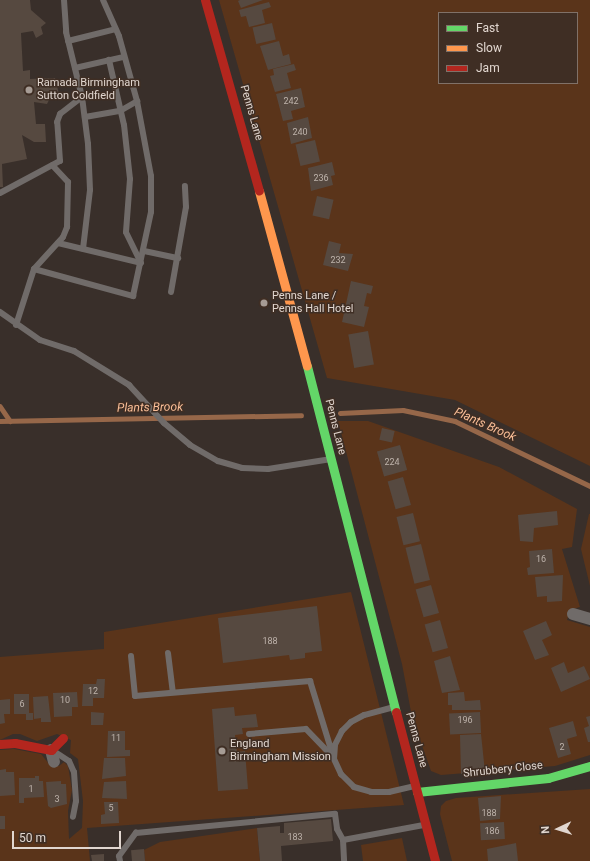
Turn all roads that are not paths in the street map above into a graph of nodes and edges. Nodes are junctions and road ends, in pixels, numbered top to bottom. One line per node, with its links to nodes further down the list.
1 (64, 0): 5 (lane)
2 (103, 0): 4 (lane)
3 (205, 0): 25 (main road, Penns Lane)
4 (116, 30): 5 (lane); 6 (lane)
5 (68, 41): 8 (lane)
6 (123, 57): 7 (lane); 10 (lane)
7 (109, 60): 8 (lane); 11 (lane)
8 (75, 68): 9 (lane)
9 (82, 97): 12 (lane); 13 (lane)
10 (137, 101): 11 (lane); 18 (lane)
11 (120, 111): 12 (lane); 20 (lane)
12 (85, 118): 17 (lane)
13 (52, 165): 15 (lane); 16 (lane)
14 (185, 186): 19 (lane)
15 (0, 193)
16 (58, 243): 17 (lane); 21 (lane)
17 (83, 249): 20 (lane)
18 (144, 251): 19 (lane); 20 (lane)
19 (178, 258): 22 (lane)
20 (141, 263): 21 (lane)
21 (34, 269): 24 (lane)
22 (171, 292)
23 (0, 312): 24 (lane)
24 (16, 325): 25 (lane)
25 (331, 459): 31 (main road, Penns Lane)
26 (573, 614): 27 (street)
27 (590, 619)
28 (168, 653): 30 (lane)
29 (131, 656): 30 (lane)
30 (173, 692): 36 (lane)
31 (394, 707): 36 (lane); 39 (main road, Penns Lane)
32 (249, 734): 36 (lane)
33 (63, 738): 35 (main road)
34 (0, 744): 35 (main road)
35 (51, 750): 37 (street); 40 (lane)
36 (334, 759): 39 (lane)
37 (54, 762)
38 (590, 766): 39 (main road, Shrubbery Close)
39 (416, 789): 41 (main road, Penns Lane)
40 (73, 817)
41 (426, 824): 42 (lane); 45 (main road, Penns Lane)
42 (343, 840): 43 (lane); 44 (lane)
43 (120, 861)
44 (344, 861)
45 (435, 861)

